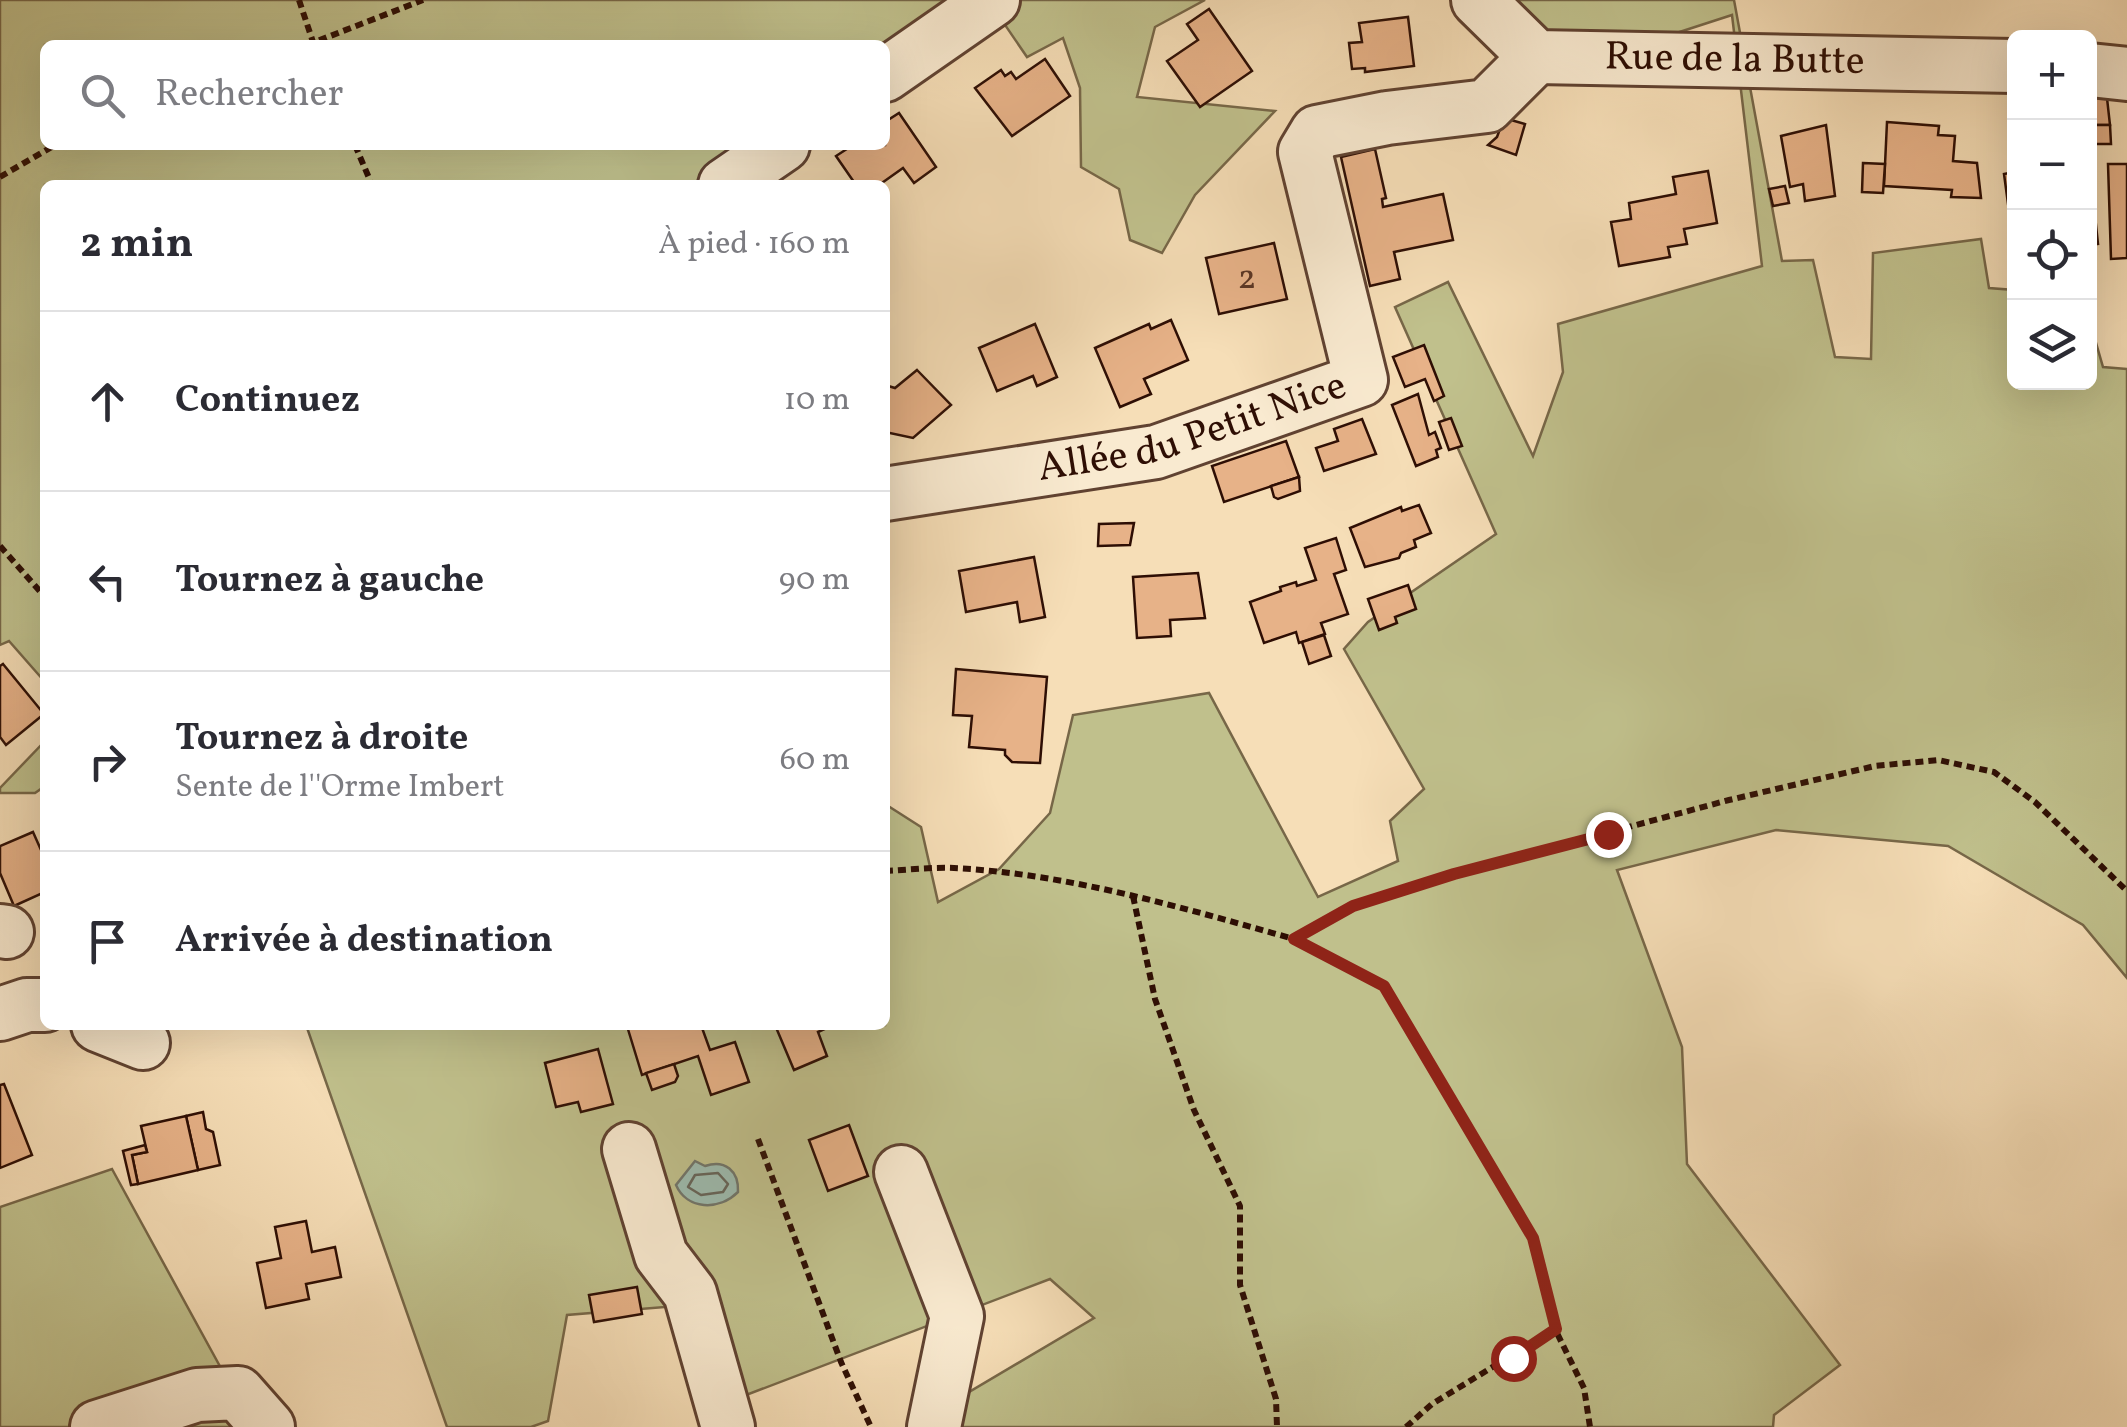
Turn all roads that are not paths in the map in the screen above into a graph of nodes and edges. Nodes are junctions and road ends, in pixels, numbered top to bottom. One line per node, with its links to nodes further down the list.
1 (993, 0): 6 (street)
2 (1478, 0): 3 (street)
3 (1536, 57): 4 (street, Rue de la Butte); 10 (street, Allée du Petit Nice)
4 (2007, 66)
5 (2097, 71): 7 (street)
6 (890, 72)
7 (2127, 74)
8 (776, 150): 9 (street)
9 (732, 180)
10 (890, 493)
11 (40, 1005): 12 (street)
12 (0, 1014)
13 (629, 1149): 17 (street)
14 (901, 1172): 18 (street)
15 (97, 1427): 16 (street)
16 (268, 1427)
17 (728, 1427)
18 (934, 1427)

